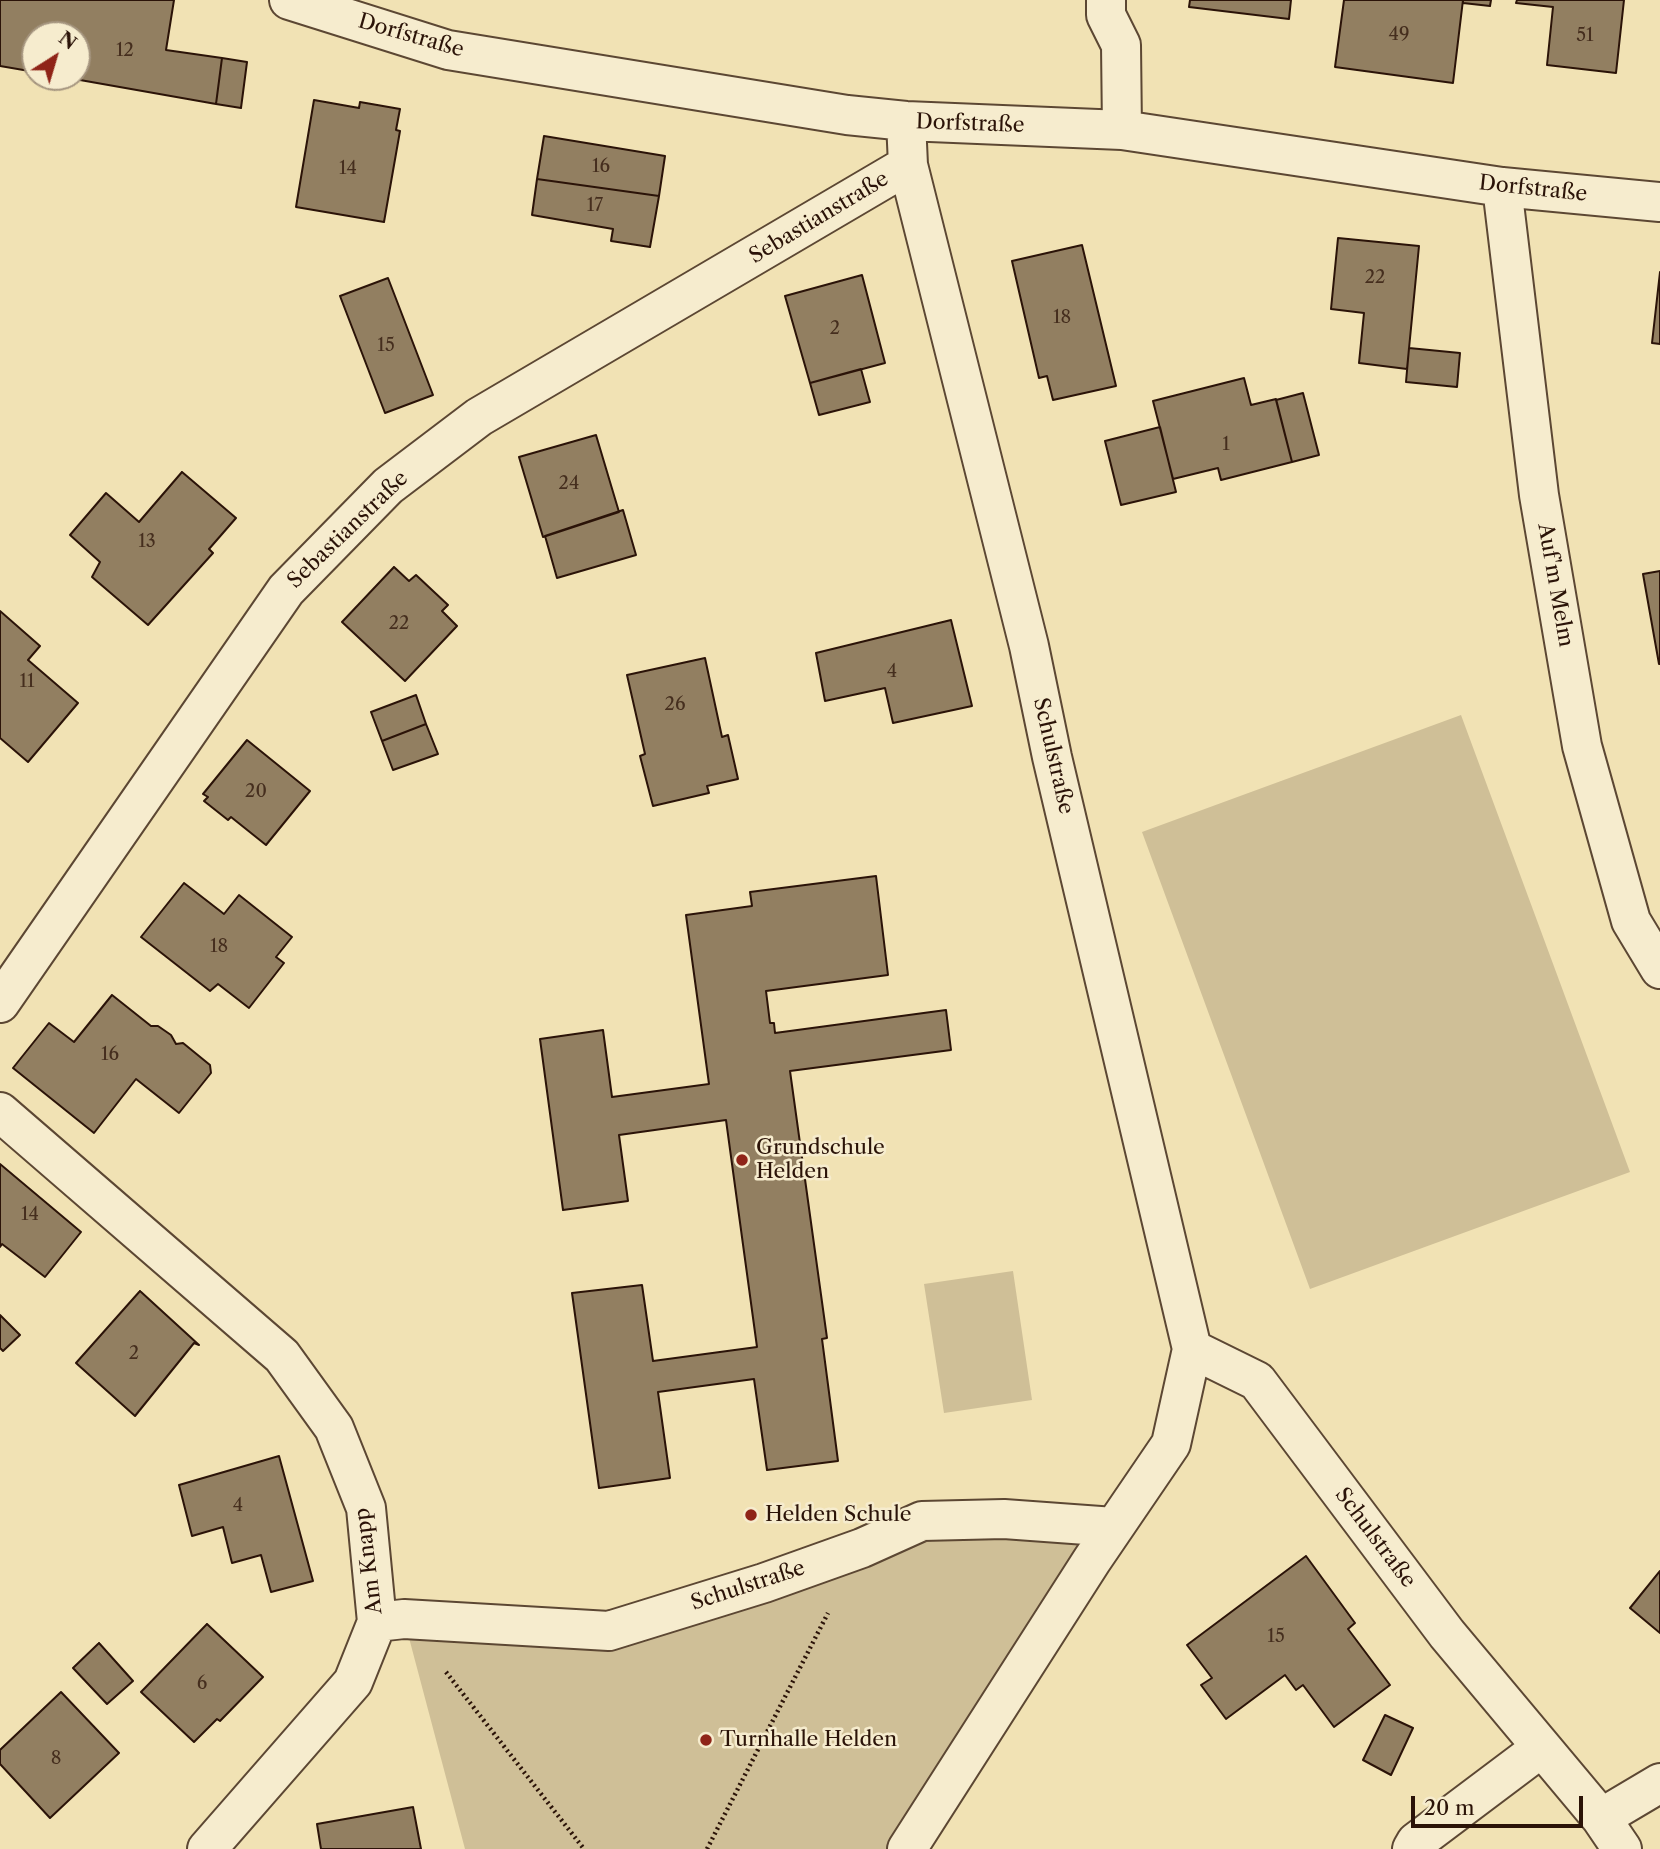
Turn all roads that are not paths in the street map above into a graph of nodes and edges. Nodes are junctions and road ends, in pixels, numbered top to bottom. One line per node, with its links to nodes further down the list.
1 (289, 0): 3 (street, Dorfstraße)
2 (1106, 0): 4 (street)
3 (906, 121): 4 (street, Dorfstraße); 5 (street, Sebastianstraße)
4 (1122, 130): 6 (street, Dorfstraße)
5 (908, 165): 9 (street, Sebastianstraße); 11 (street, Schulstraße)
6 (1502, 187): 7 (street, Dorfstraße); 8 (street, Auf'm Melm)
7 (1660, 202)
8 (1660, 968)
9 (0, 1003)
10 (0, 1112): 13 (street, Am Knapp)
11 (1192, 1349): 12 (street, Schulstraße); 14 (street, Schulstraße)
12 (1114, 1527): 13 (street, Schulstraße); 18 (street, Schulstraße)
13 (391, 1620): 17 (street, Am Knapp)
14 (1541, 1748): 16 (street, Schulstraße); 19 (street)
15 (1660, 1783): 16 (street, Schulstraße)
16 (1612, 1834)
17 (207, 1849)
18 (907, 1849)
19 (1412, 1849)

